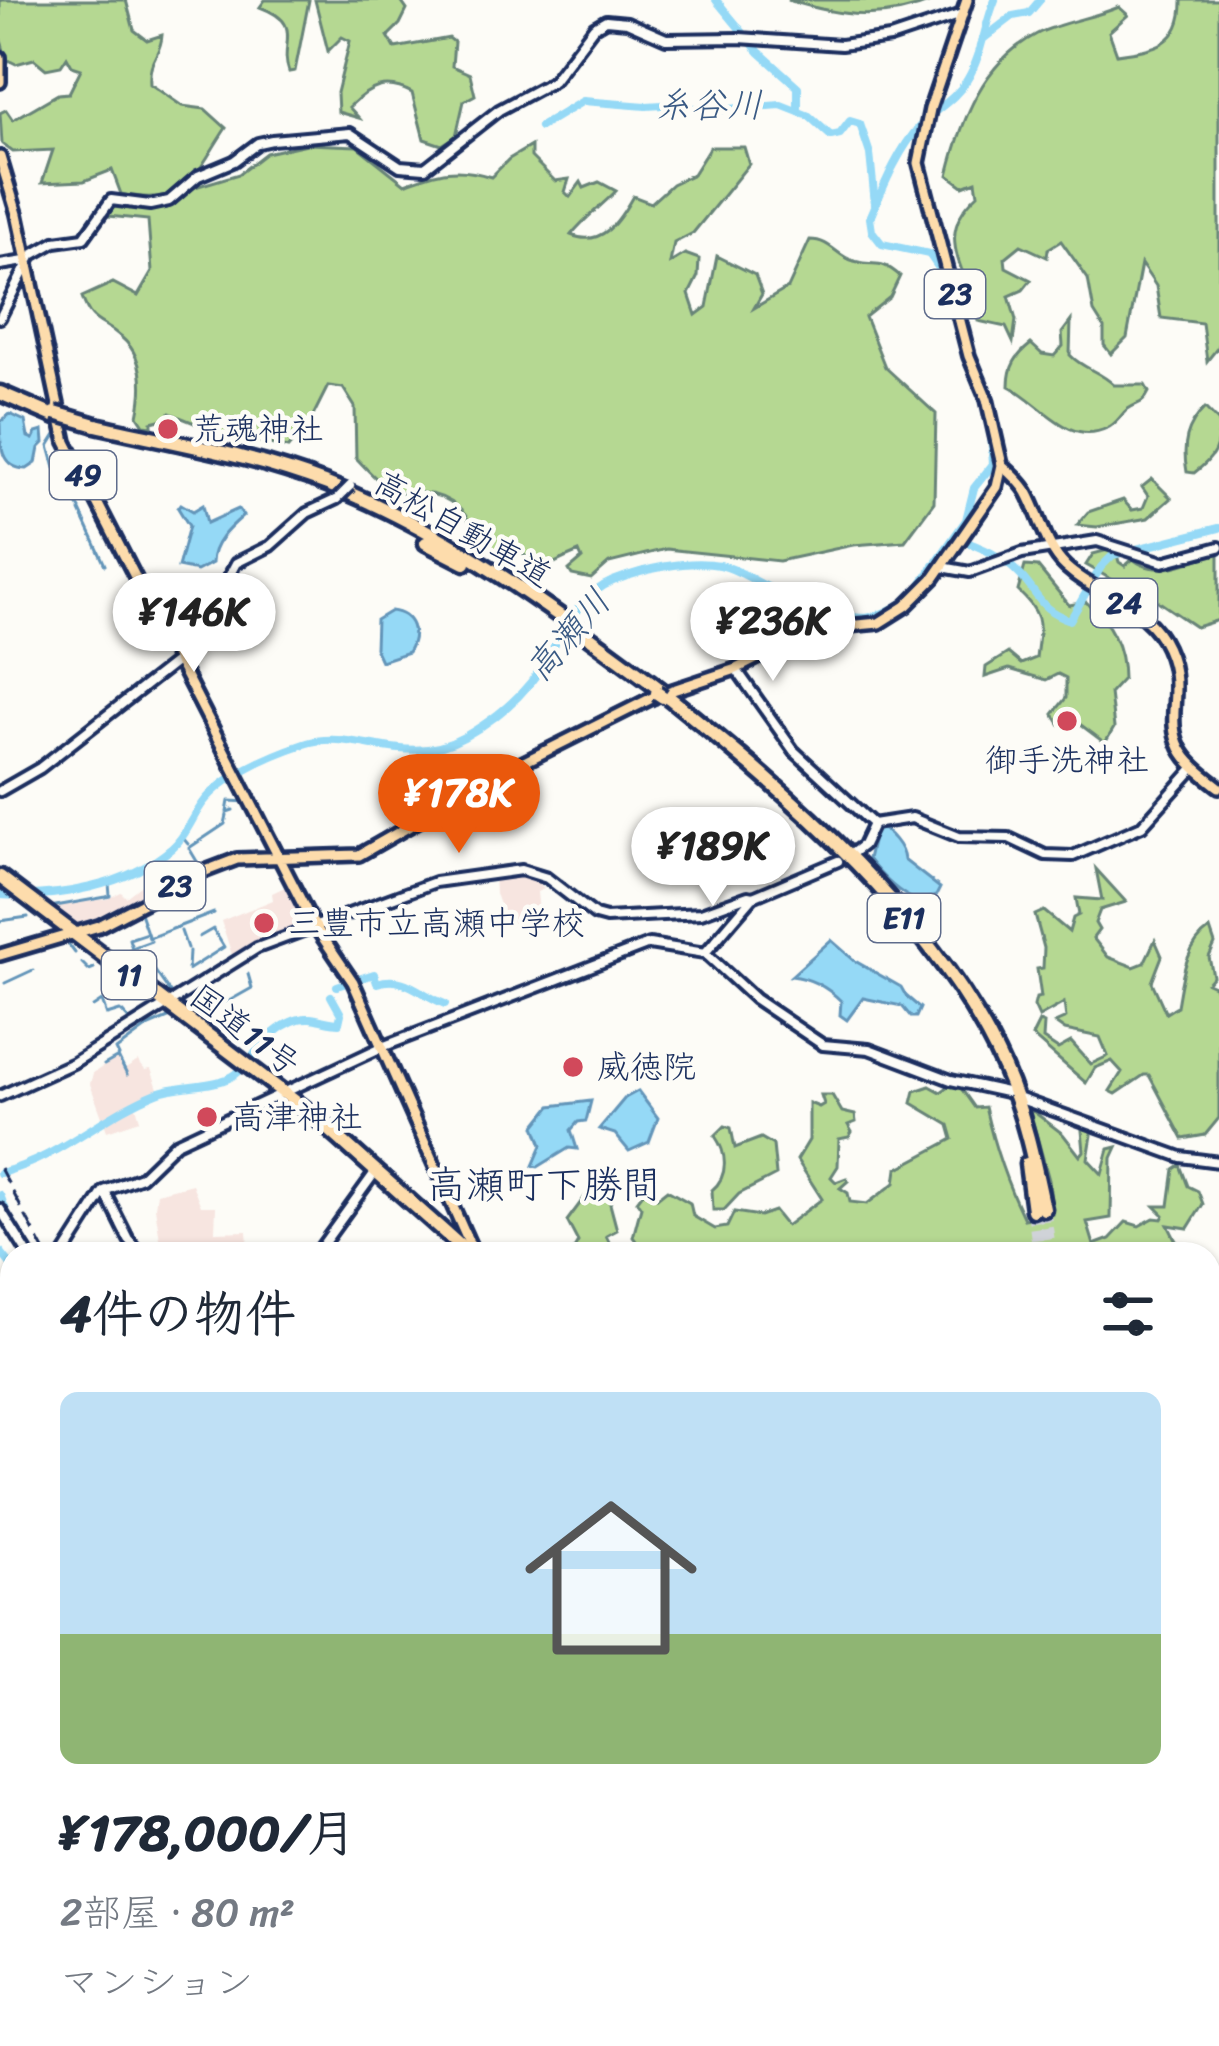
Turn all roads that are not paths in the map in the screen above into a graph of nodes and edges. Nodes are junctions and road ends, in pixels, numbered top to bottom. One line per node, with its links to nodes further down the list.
1 (967, 0): 2 (main road, 23)
2 (962, 14): 6 (street); 11 (main road, 23)
3 (0, 57): 4 (main road)
4 (0, 82)
5 (0, 157): 6 (main road, 49)
6 (27, 260): 7 (street); 8 (street); 24 (main road, 49)
7 (0, 265)
8 (0, 318)
9 (0, 390): 10 (highway, 高松自動車道 / E11, bridge)
10 (96, 427): 12 (highway, 高松自動車道 / E11); 13 (highway, 高松自動車道 / E11)
11 (1002, 465): 19 (main road, 24); 20 (main road, 23)
12 (317, 480): 15 (highway); 21 (highway, 高松自動車道 / E11)
13 (346, 495): 14 (highway); 22 (highway, 高松自動車道 / E11); 24 (street)
14 (396, 525)
15 (429, 525)
16 (426, 543): 22 (highway)
17 (457, 543): 21 (highway)
18 (1219, 547): 19 (street)
19 (1052, 548): 20 (street); 26 (main road, 24)
20 (942, 567): 25 (main road, 23)
21 (493, 572): 23 (highway, 高松自動車道 / E11)
22 (508, 587): 23 (highway, 高松自動車道 / E11)
23 (560, 620): 49 (highway, 高松自動車道 / E11)
24 (178, 660): 28 (street); 30 (main road, 49)
25 (736, 668): 29 (street); 30 (main road, 23)
26 (1195, 767): 27 (main road); 29 (street)
27 (1219, 787)
28 (0, 791)
29 (873, 824): 31 (street)
30 (279, 855): 35 (main road, 49); 36 (main road, 23)
31 (850, 855)
32 (838, 861): 34 (street)
33 (5, 880): 36 (highway, 国道11号 / 11)
34 (753, 898): 35 (street); 37 (street)
35 (314, 925): 39 (street); 40 (main road, 49)
36 (77, 935): 38 (main road, 23); 39 (highway, 国道11号 / 11)
37 (705, 953): 40 (street); 42 (street)
38 (0, 955)
39 (166, 1004): 41 (highway, 国道11号 / 11); 43 (street)
40 (382, 1047): 41 (street); 55 (main road, 49)
41 (281, 1091): 46 (highway, 国道11号 / 11); 51 (street)
42 (1006, 1092)
43 (0, 1096)
44 (1018, 1098): 45 (street)
45 (1219, 1162)
46 (376, 1170): 53 (street); 54 (highway, 国道11号 / 11)
47 (105, 1192): 52 (street)
48 (0, 1209): 50 (street)
49 (1039, 1210)
50 (21, 1242)
51 (72, 1242)
52 (131, 1242)
53 (325, 1242)
54 (457, 1242)
55 (466, 1242)

